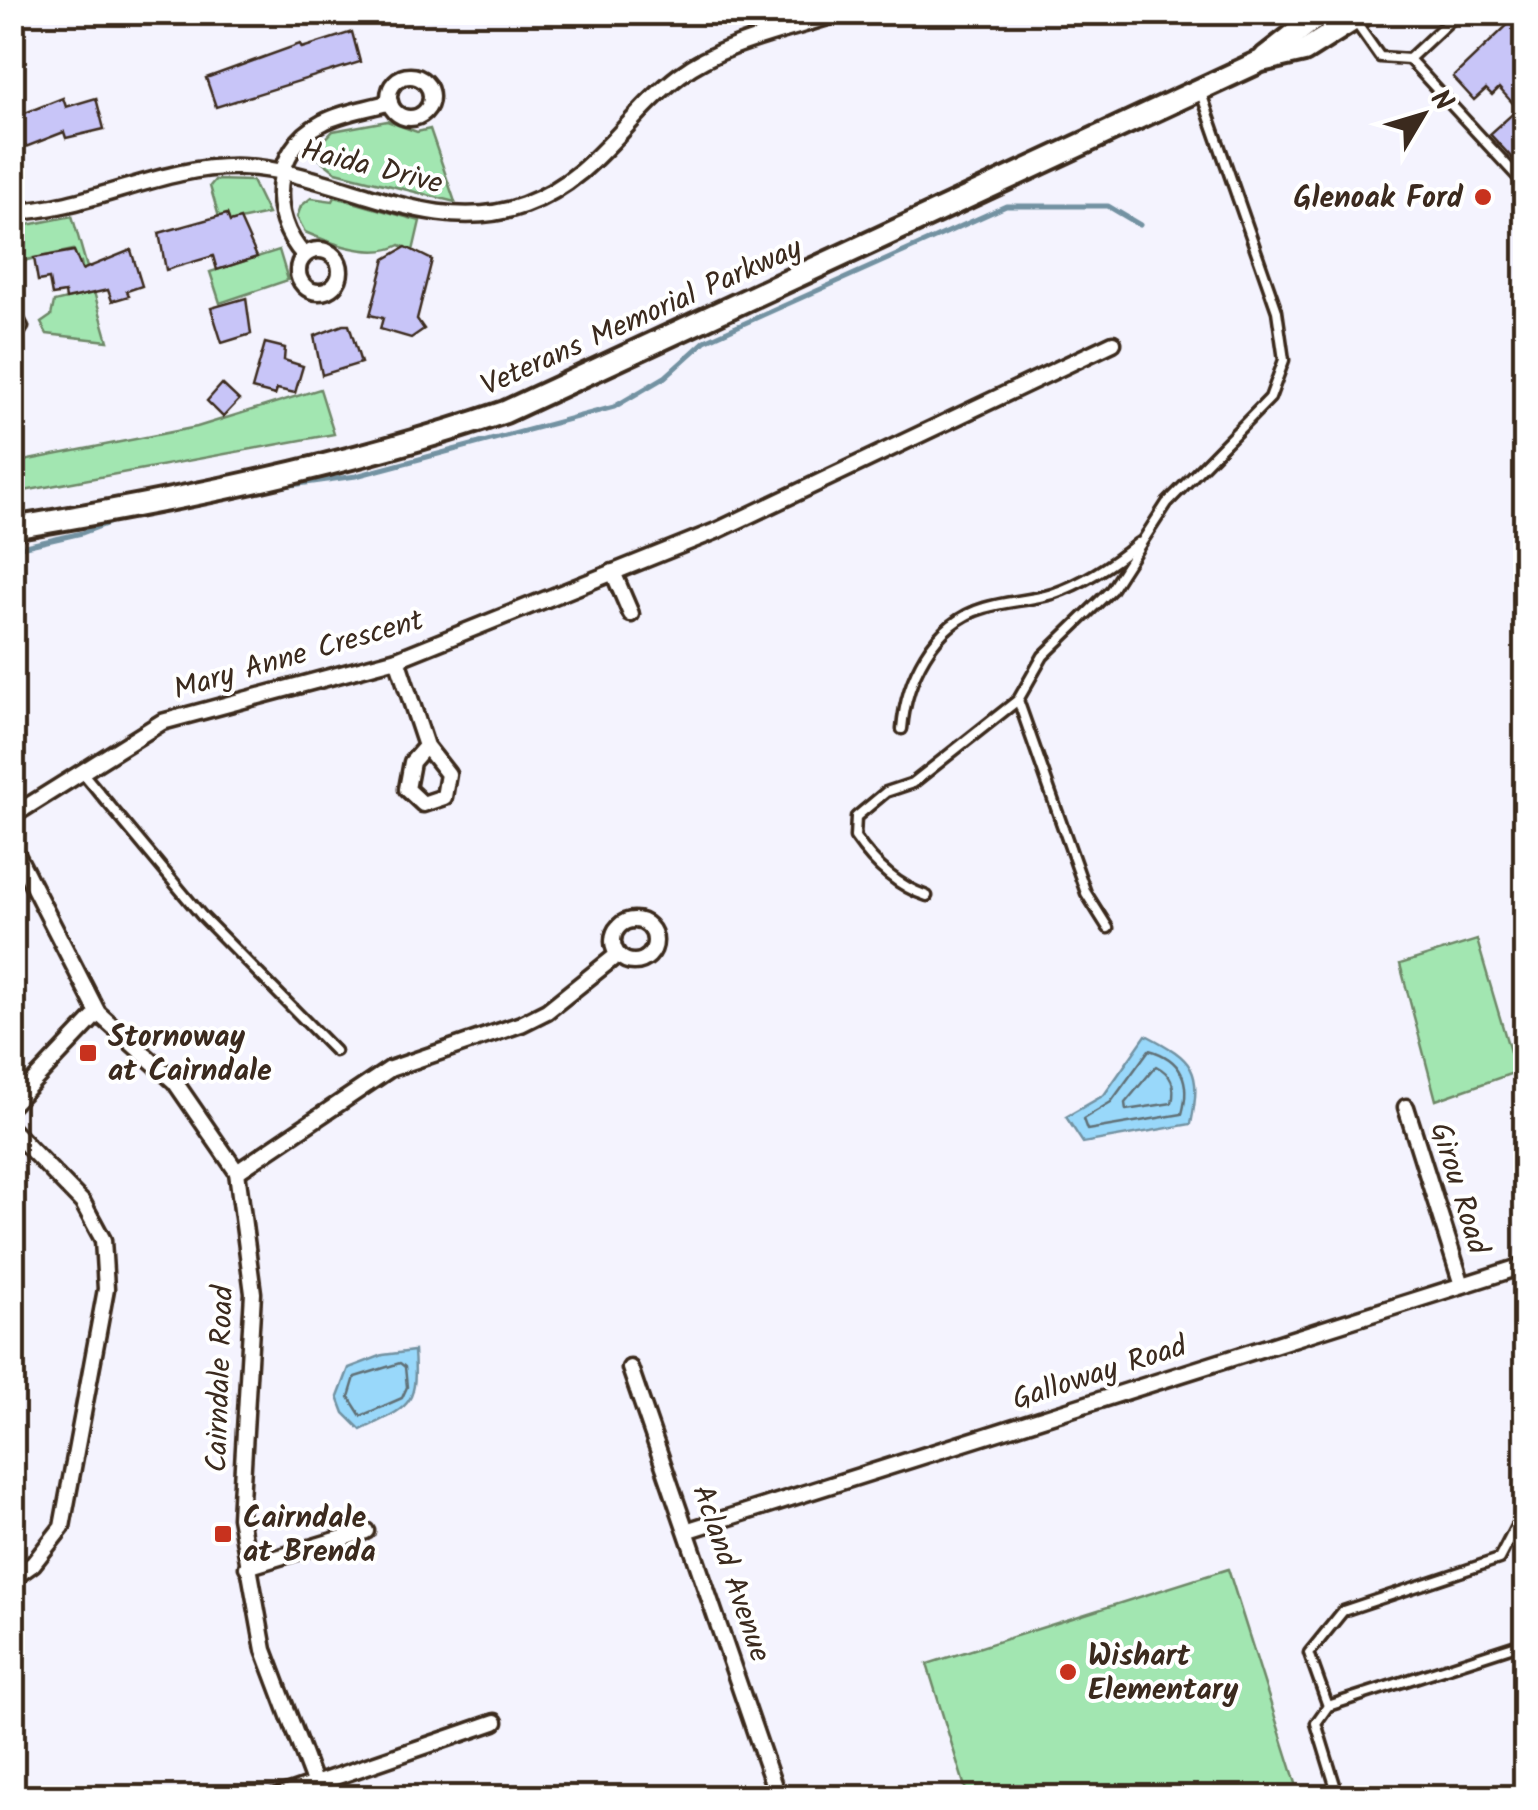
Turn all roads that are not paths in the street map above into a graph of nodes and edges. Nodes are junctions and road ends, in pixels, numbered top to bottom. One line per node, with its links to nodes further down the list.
1 (842, 12): 9 (street, Haida Drive)
2 (1322, 12): 6 (main road, Veterans Memorial Parkway)
3 (1459, 12): 5 (lane)
4 (1360, 16): 5 (lane); 6 (main road, Veterans Memorial Parkway)
5 (1409, 58): 10 (lane)
6 (1261, 61): 7 (main road, Veterans Memorial Parkway)
7 (1200, 90): 16 (main road, Veterans Memorial Parkway); 17 (lane)
8 (390, 102): 9 (street)
9 (282, 172): 11 (street, Haida Drive); 12 (street)
10 (1526, 186)
11 (12, 212)
12 (304, 255)
13 (12, 306): 15 (lane)
14 (1114, 342): 18 (street, Mary Anne Crescent)
15 (12, 344)
16 (12, 528)
17 (1142, 540): 21 (lane); 22 (lane)
18 (613, 572): 19 (street); 20 (street, Mary Anne Crescent)
19 (631, 614)
20 (397, 660): 23 (street); 24 (street, Mary Anne Crescent)
21 (1018, 700): 27 (lane); 28 (lane)
22 (902, 729)
23 (426, 746)
24 (82, 772): 25 (street, Mary Anne Crescent); 31 (lane)
25 (12, 816)
26 (12, 844): 30 (street, Cairndale Road)
27 (927, 896)
28 (1108, 928)
29 (618, 955): 35 (street)
30 (98, 1013): 32 (street); 35 (street, Cairndale Road)
31 (335, 1051)
32 (12, 1104)
33 (1406, 1107): 37 (street, Girou Road)
34 (12, 1130): 43 (street)
35 (237, 1172): 42 (street, Cairndale Road)
36 (1526, 1264): 37 (street, Galloway Road)
37 (1462, 1285): 40 (street, Galloway Road)
38 (630, 1368): 40 (street, Acland Avenue)
39 (1526, 1507): 45 (lane)
40 (689, 1530): 49 (street, Acland Avenue)
41 (366, 1531): 42 (street)
42 (247, 1567): 47 (street, Cairndale Road)
43 (12, 1580)
44 (1526, 1642): 45 (lane)
45 (1328, 1706): 50 (lane)
46 (495, 1722): 47 (street)
47 (317, 1790): 48 (street)
48 (274, 1798)
49 (778, 1798)
50 (1339, 1798)

